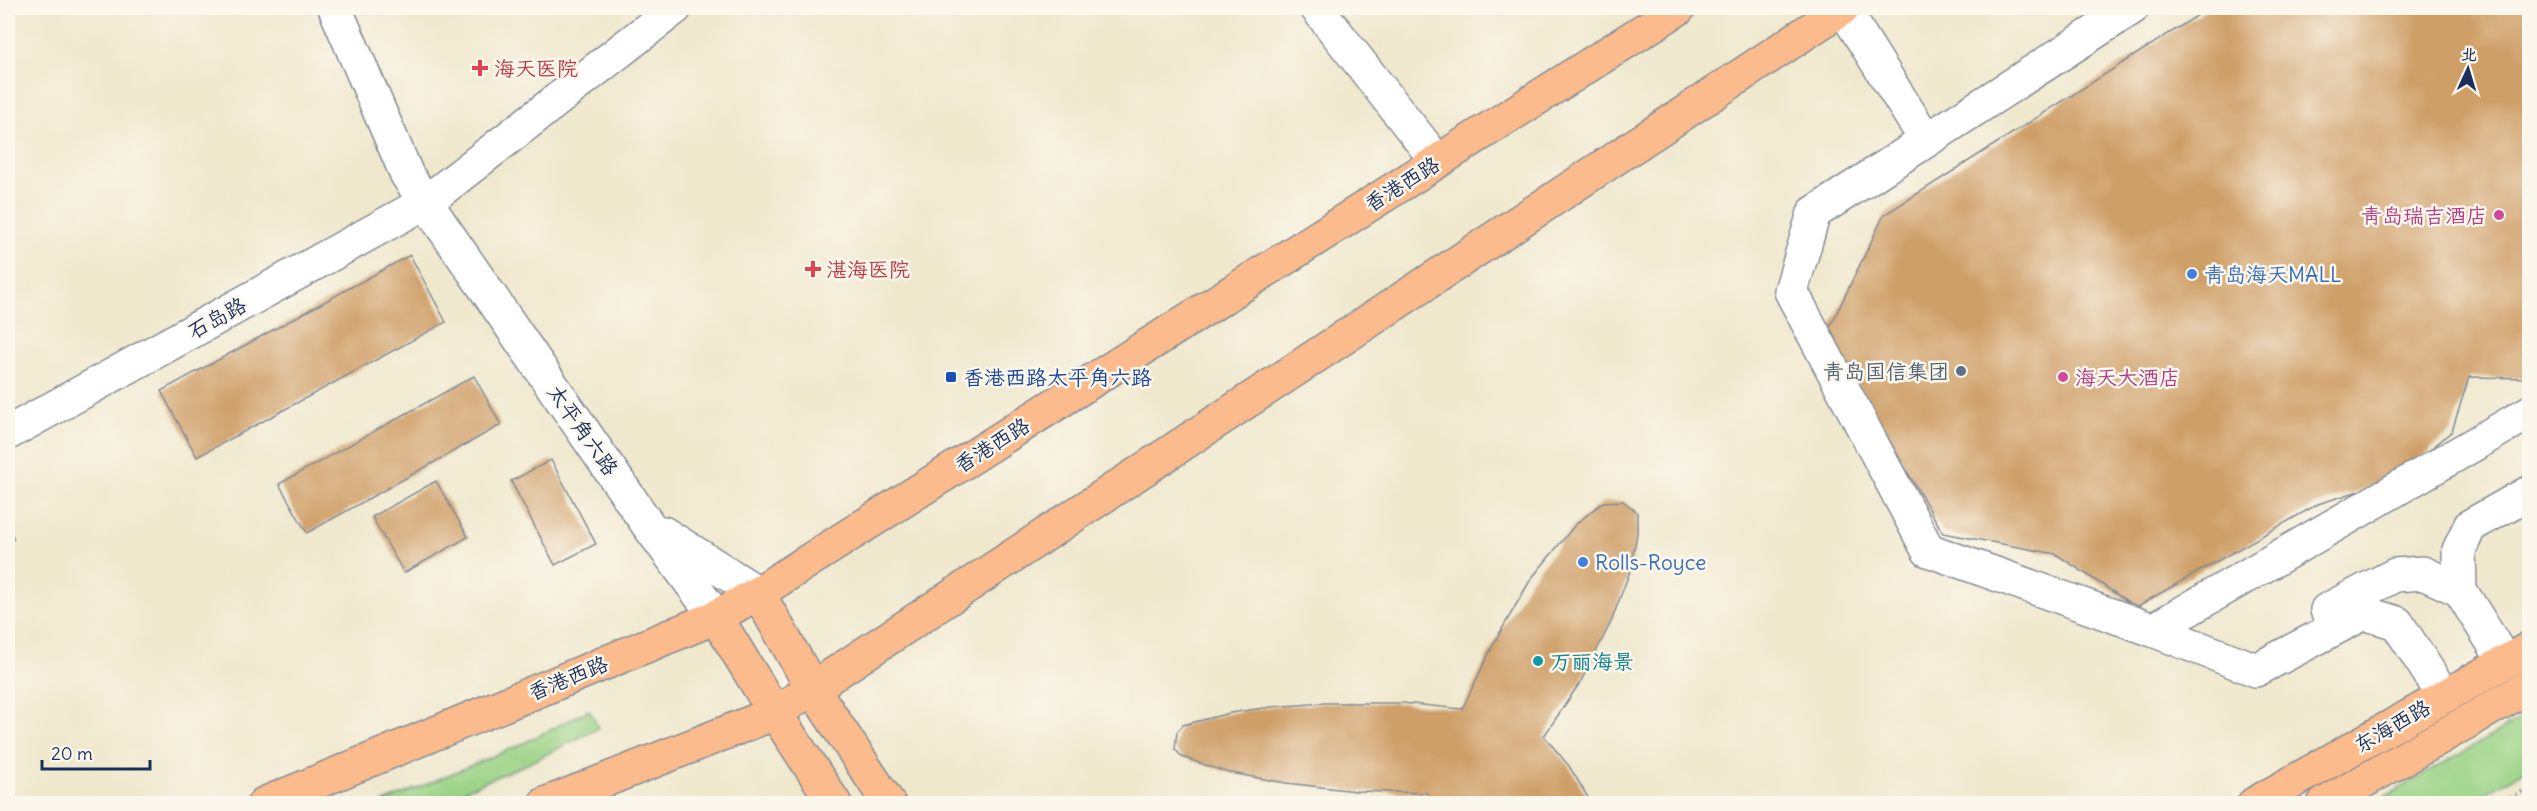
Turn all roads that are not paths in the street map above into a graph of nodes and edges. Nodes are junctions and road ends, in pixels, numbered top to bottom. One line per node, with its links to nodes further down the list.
1 (335, 8): 9 (street, 太平角六路)
2 (675, 8): 9 (street, 石岛路)
3 (1317, 8): 8 (street)
4 (1679, 8): 8 (main road, 香港西路)
5 (1843, 8): 7 (street); 21 (main road)
6 (2132, 8): 7 (street)
7 (1926, 140): 17 (street)
8 (1437, 161): 15 (main road, 香港西路)
9 (426, 202): 11 (street, 石岛路); 13 (street, 太平角六路)
10 (2529, 412): 17 (street)
11 (8, 433)
12 (2529, 492): 14 (street)
13 (646, 522): 15 (street, 太平角六路); 16 (street)
14 (2460, 590): 18 (street); 19 (street)
15 (758, 593): 16 (main road, 香港西路); 21 (main road, 太平角六路)
16 (716, 617): 23 (main road); 24 (main road, 香港西路)
17 (2153, 630): 19 (street)
18 (2517, 655): 22 (main road, 东海西路)
19 (2231, 659): 22 (street)
20 (2529, 686): 29 (main road, 东海西路)
21 (813, 689): 23 (main road); 27 (main road, 太平角六路)
22 (2444, 696): 28 (main road, 东海西路)
23 (775, 713): 25 (main road); 26 (main road)
24 (264, 804)
25 (545, 804)
26 (835, 804)
27 (889, 804)
28 (2254, 804)
29 (2324, 804)

